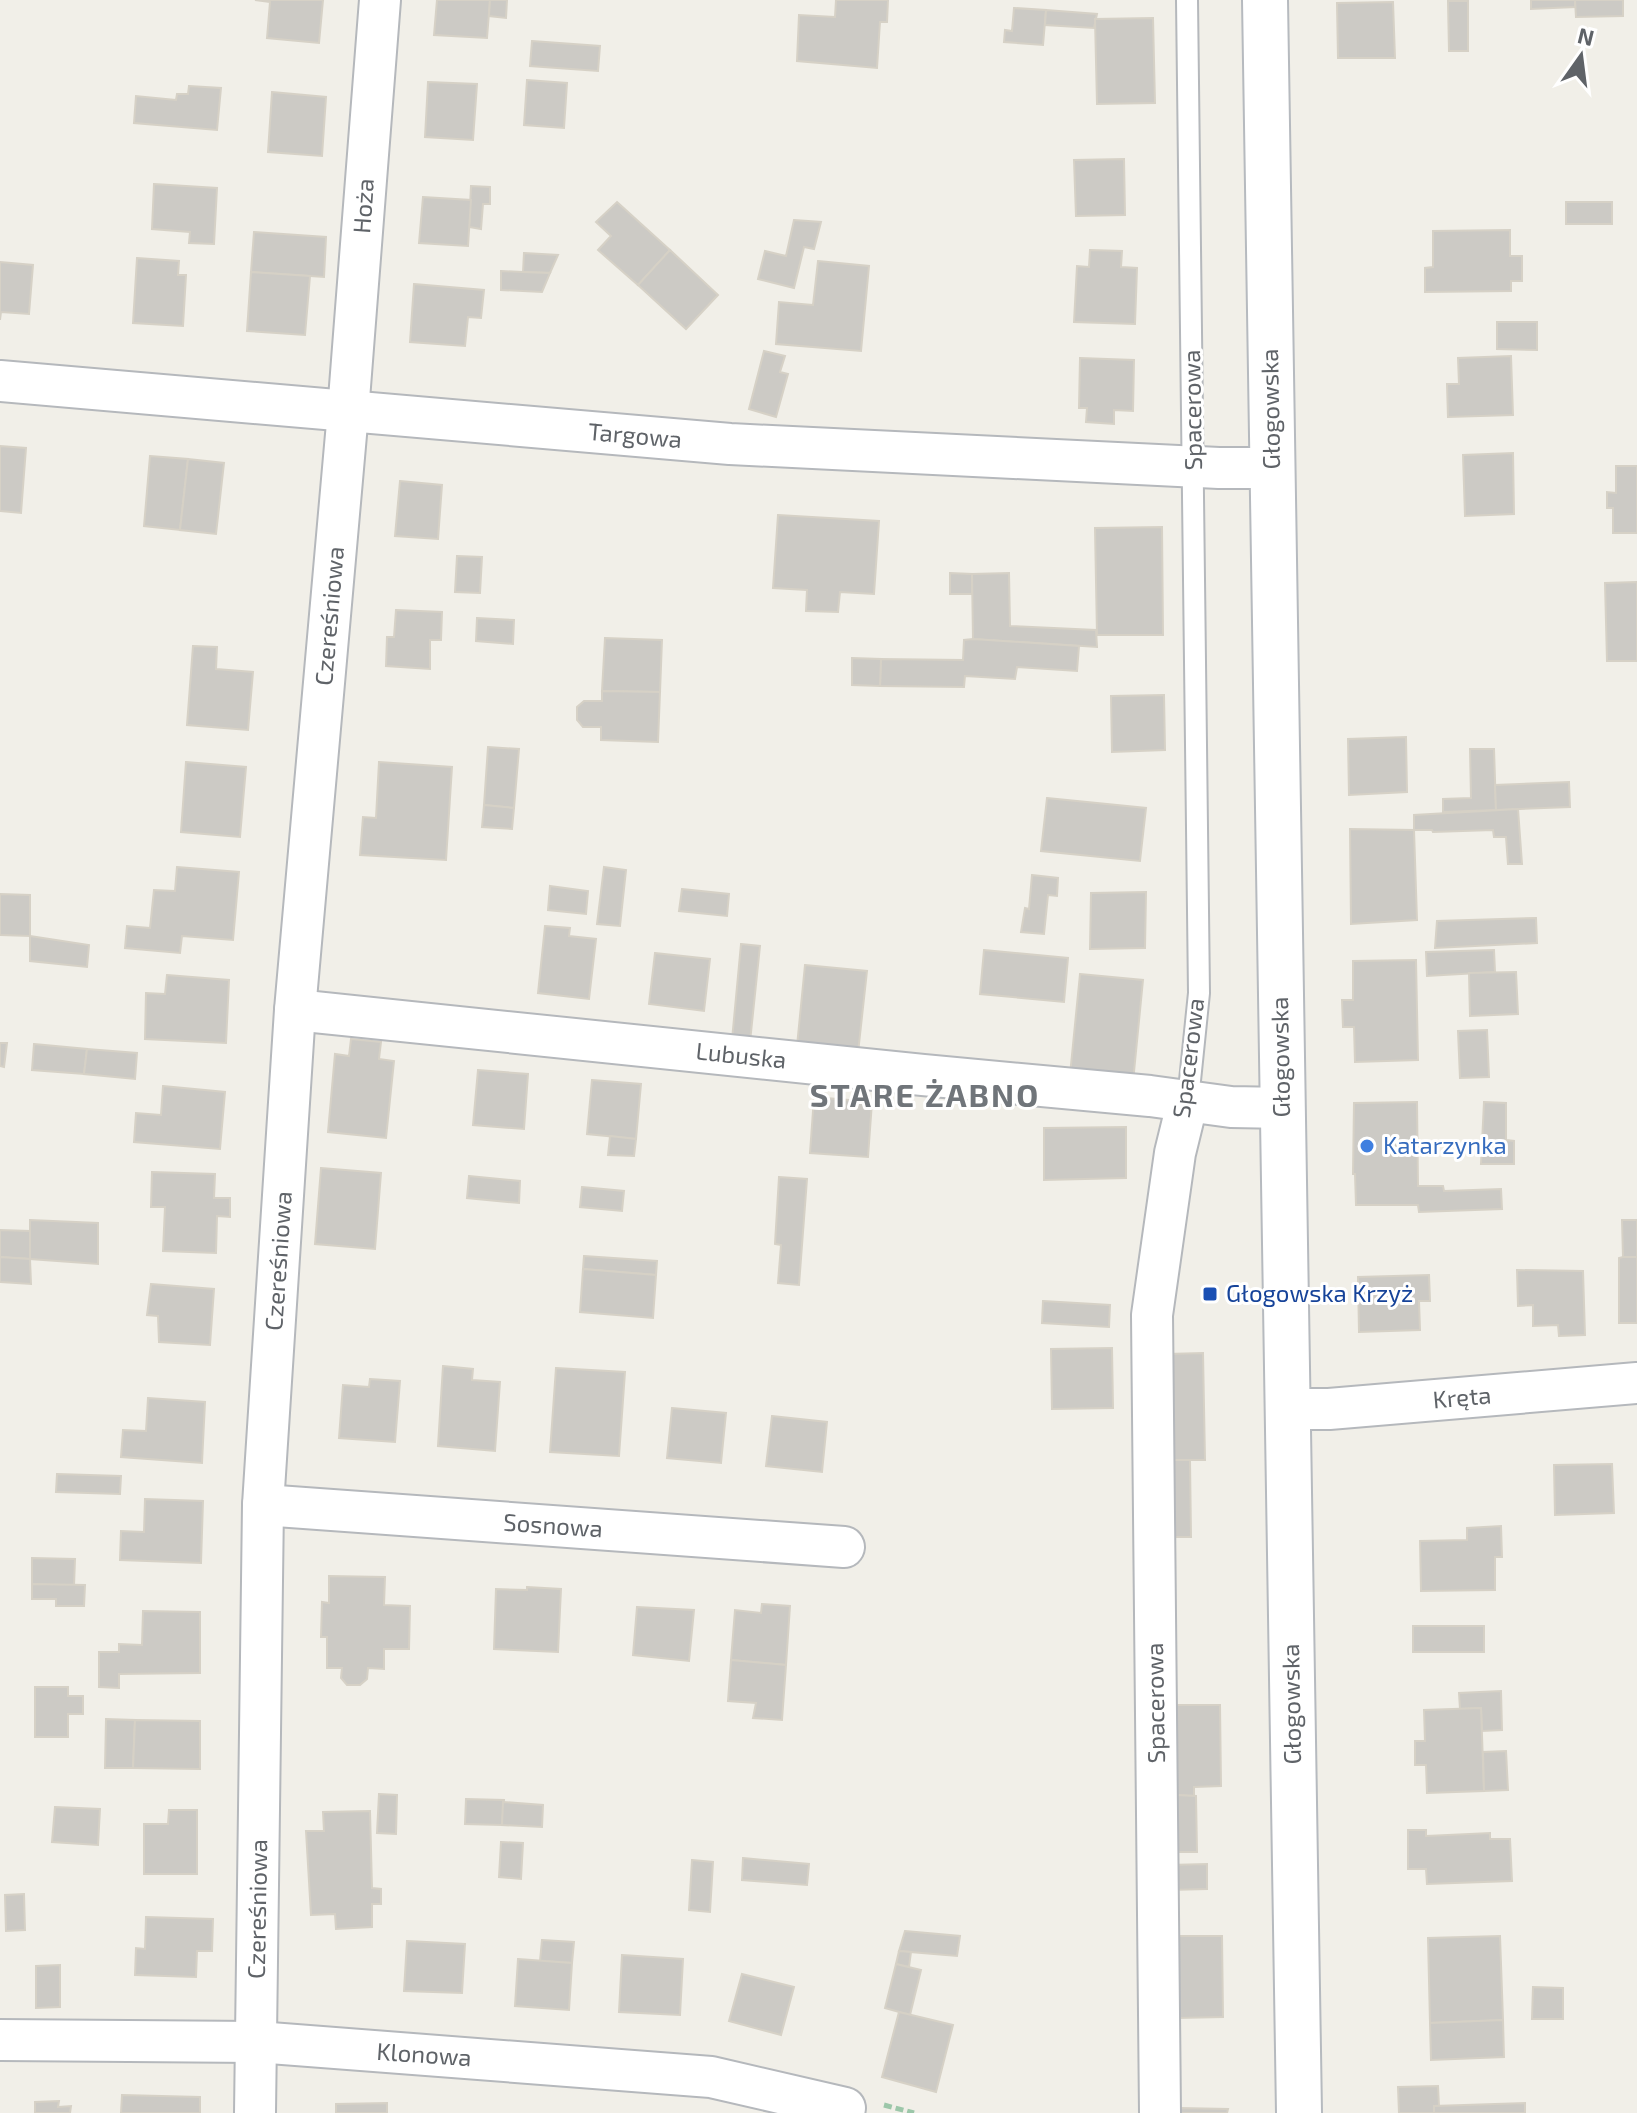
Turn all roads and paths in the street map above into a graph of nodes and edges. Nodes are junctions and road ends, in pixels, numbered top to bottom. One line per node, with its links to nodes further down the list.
1 (380, 0): 5 (street, Hoża)
2 (1187, 0): 6 (lane, Spacerowa)
3 (1265, 0): 7 (street, Głogowska)
4 (0, 381): 5 (street, Targowa)
5 (348, 412): 6 (street, Targowa); 8 (street, Czereśniowa)
6 (1194, 467): 7 (street, Targowa); 9 (lane, Spacerowa)
7 (1272, 468): 10 (street, Głogowska)
8 (295, 1010): 9 (street, Lubuska); 13 (street, Czereśniowa)
9 (1188, 1100): 10 (street, Lubuska); 19 (street, Spacerowa)
10 (1282, 1108): 12 (street, Głogowska)
11 (1637, 1383): 12 (street, Kręta)
12 (1287, 1409): 20 (street, Głogowska)
13 (263, 1505): 14 (street, Sosnowa); 16 (street, Czereśniowa)
14 (844, 1547)
15 (0, 2040): 16 (street, Klonowa)
16 (257, 2042): 17 (street, Klonowa); 18 (street, Czereśniowa)
17 (845, 2108)
18 (255, 2113)
19 (1160, 2113)
20 (1299, 2113)

